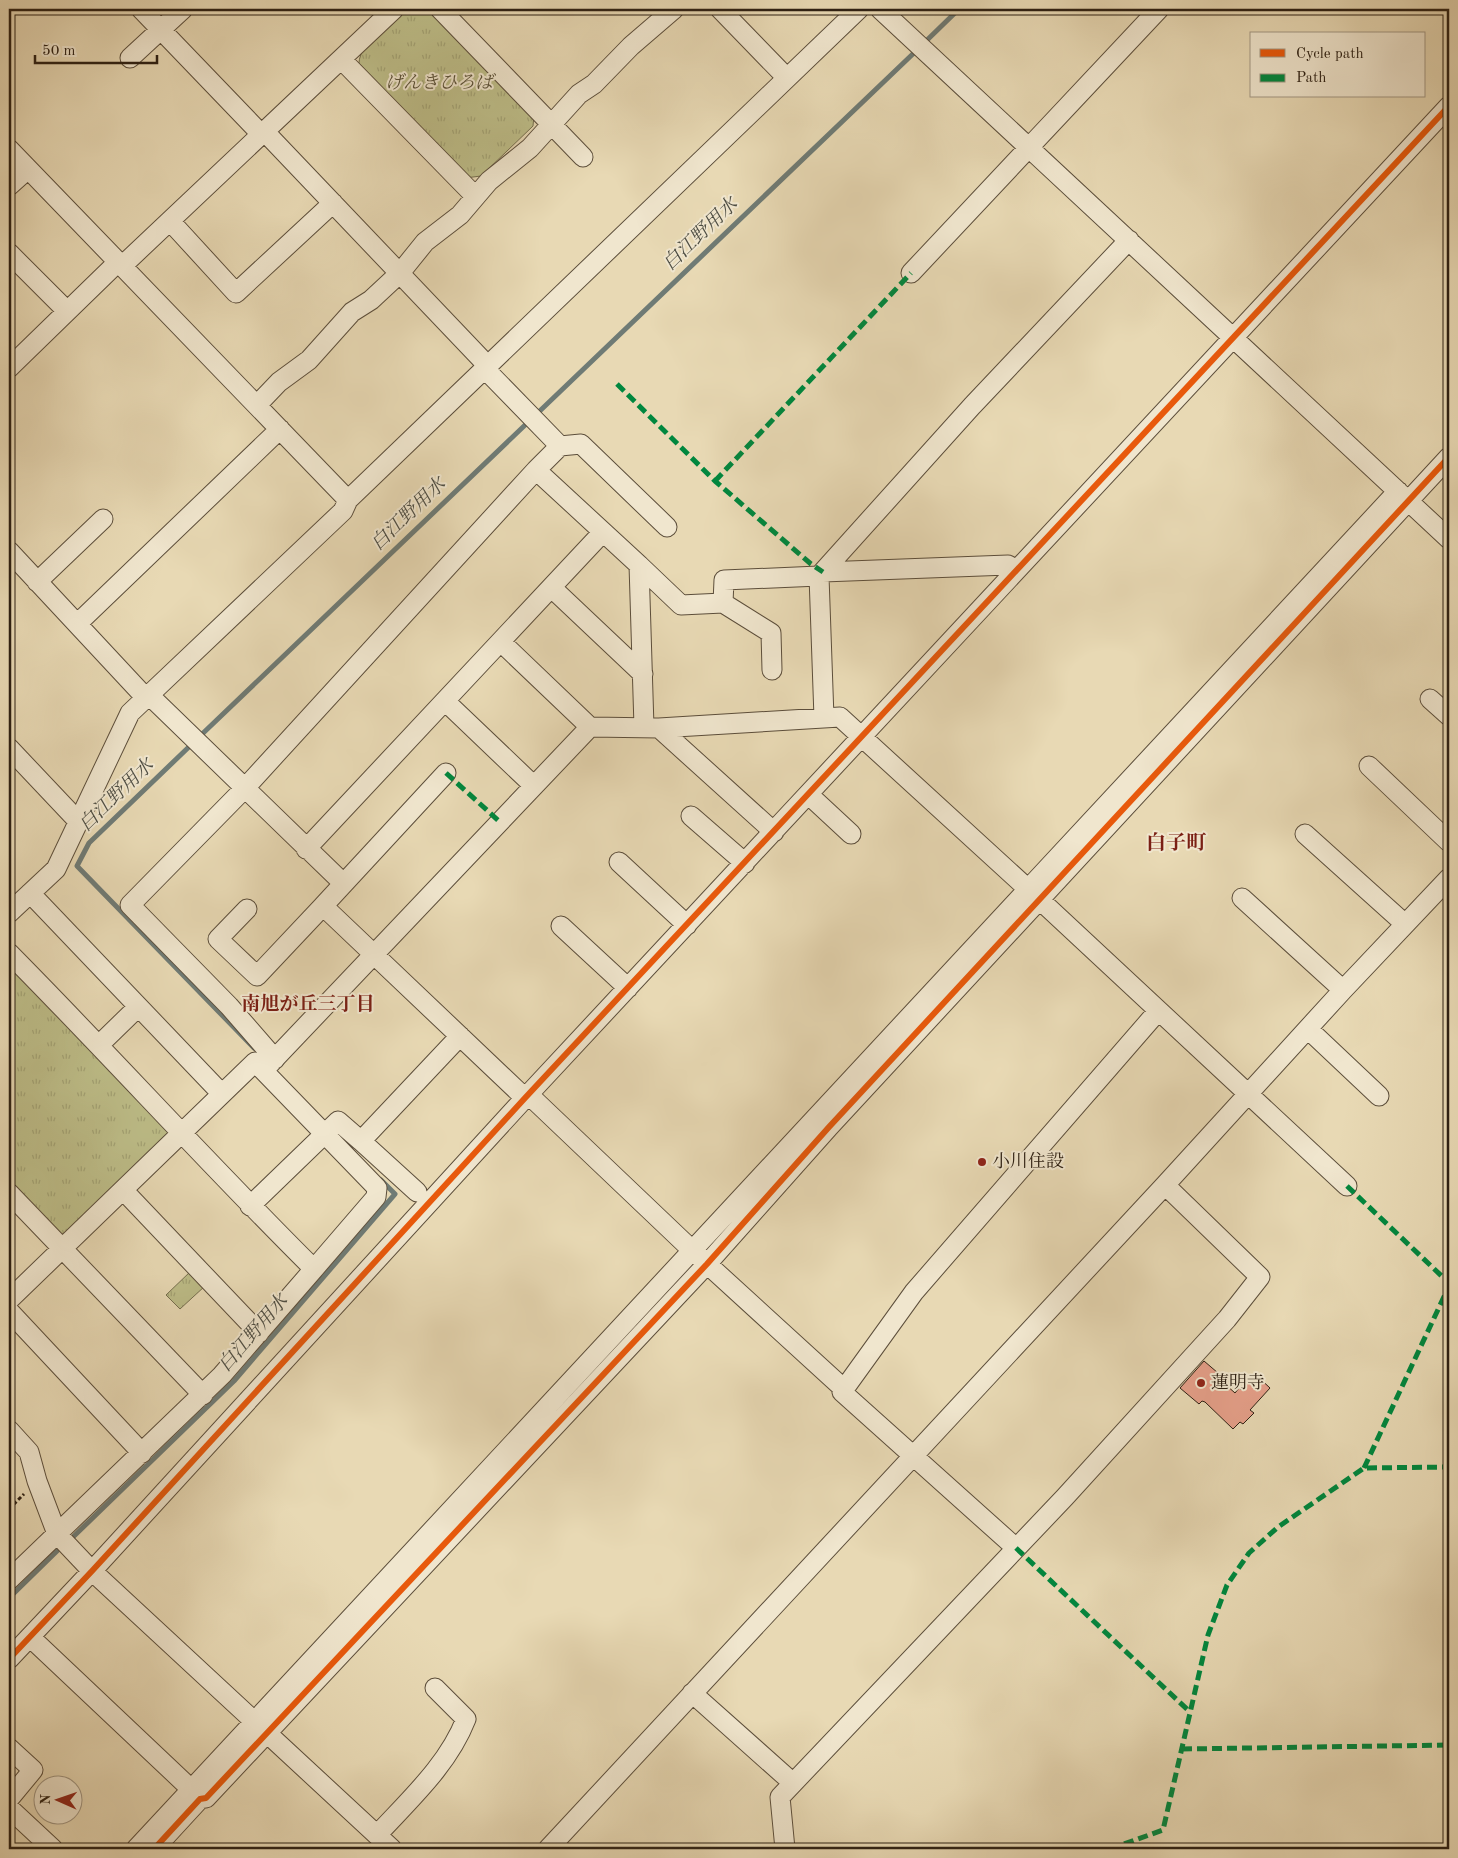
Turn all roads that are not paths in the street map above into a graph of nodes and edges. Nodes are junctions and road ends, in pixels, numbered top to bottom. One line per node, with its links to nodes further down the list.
1 (141, 9): 10 (street)
2 (183, 9): 10 (street)
3 (394, 9): 12 (street)
4 (440, 9): 15 (street)
5 (674, 9): 15 (street)
6 (720, 9): 13 (street)
7 (859, 9): 13 (street)
8 (880, 9): 17 (street)
9 (1159, 9): 17 (street)
10 (161, 29): 11 (street); 16 (street)
11 (130, 58)
12 (341, 59): 16 (street); 22 (street)
13 (786, 77): 32 (street)
14 (1449, 106): 31 (street)
15 (552, 125): 19 (street); 22 (street)
16 (264, 133): 23 (street); 24 (street)
17 (1028, 148): 25 (street); 29 (street)
18 (9, 149): 20 (street)
19 (583, 157)
20 (28, 169): 21 (street); 27 (street)
21 (9, 186)
22 (475, 196): 28 (street)
23 (333, 203): 24 (street); 28 (street)
24 (170, 221): 27 (street)
25 (1129, 240): 31 (street); 48 (street)
26 (9, 253): 30 (street)
27 (120, 264): 30 (street); 34 (street)
28 (400, 273): 32 (street); 34 (street)
29 (911, 274)
30 (67, 312): 33 (street)
31 (1234, 336): 39 (street); 47 (street)
32 (486, 366): 36 (street); 40 (street)
33 (9, 368)
34 (257, 405): 35 (street)
35 (280, 429): 40 (street); 52 (street)
36 (560, 446): 38 (street); 42 (street)
37 (1449, 457): 39 (street)
38 (536, 470): 43 (street); 68 (street)
39 (1404, 497): 44 (street); 82 (street)
40 (348, 500): 56 (street)
41 (103, 519): 49 (street)
42 (667, 527)
43 (603, 532): 46 (street); 50 (street)
44 (1449, 539)
45 (9, 551): 49 (street)
46 (639, 565): 51 (street); 55 (street)
47 (1017, 570): 48 (street); 63 (street)
48 (821, 574): 51 (street); 60 (street)
49 (37, 582): 52 (street)
50 (552, 588): 53 (street); 55 (street)
51 (723, 603): 54 (street)
52 (76, 624): 56 (street)
53 (501, 642): 58 (street); 61 (street)
54 (772, 670)
55 (643, 674): 62 (street)
56 (147, 696): 68 (street); 71 (street)
57 (1430, 699): 59 (street)
58 (446, 702): 67 (street); 76 (street)
59 (1449, 716)
60 (824, 718): 62 (street); 63 (street)
61 (590, 727): 62 (street); 67 (street)
62 (651, 728): 72 (street)
63 (863, 736): 69 (street); 82 (street)
64 (9, 748): 71 (street)
65 (1369, 766): 75 (street)
66 (446, 773): 79 (street)
67 (534, 786): 91 (street)
68 (244, 789): 76 (street); 99 (street)
69 (808, 795): 72 (street); 73 (street)
70 (690, 816): 78 (street)
71 (78, 821): 81 (street)
72 (774, 832): 78 (street)
73 (851, 834)
74 (1305, 834): 87 (street)
75 (1449, 842)
76 (306, 849): 79 (street)
77 (619, 862): 88 (street)
78 (745, 863): 88 (street)
79 (343, 883): 84 (street)
80 (1445, 891): 87 (street)
81 (30, 893): 86 (street); 94 (street)
82 (1034, 894): 95 (street); 114 (street)
83 (1242, 898): 93 (street)
84 (323, 906): 85 (street); 91 (street)
85 (247, 909)
86 (9, 913)
87 (1405, 924): 93 (street)
88 (687, 925): 92 (street)
89 (561, 926): 92 (street)
90 (9, 953): 98 (street)
91 (374, 954): 97 (street); 99 (street)
92 (628, 988): 102 (street)
93 (1343, 990): 96 (street)
94 (138, 1006): 98 (street); 100 (street)
95 (1158, 1011): 101 (street); 119 (street)
96 (1308, 1029): 101 (street); 103 (street)
97 (460, 1036): 102 (street); 106 (street)
98 (99, 1045): 104 (street)
99 (269, 1065): 100 (street); 105 (street)
100 (221, 1093): 104 (street)
101 (1248, 1095): 107 (street); 108 (street)
102 (527, 1096): 114 (street); 126 (street)
103 (1379, 1096)
104 (181, 1135): 109 (street); 112 (street)
105 (324, 1135): 106 (street); 112 (street); 115 (street)
106 (361, 1141): 110 (street)
107 (1165, 1185): 123 (street); 125 (street)
108 (1346, 1186)
109 (124, 1191): 113 (street); 118 (street)
110 (417, 1192)
111 (9, 1193): 113 (street)
112 (250, 1206): 115 (street)
113 (62, 1249): 116 (street); 120 (street)
114 (699, 1257): 119 (street); 132 (street)
115 (314, 1269): 118 (street)
116 (9, 1300)
117 (9, 1311): 122 (street)
118 (259, 1333): 120 (street)
119 (844, 1389): 123 (street)
120 (203, 1395): 122 (street)
121 (9, 1430): 124 (street)
122 (142, 1454): 124 (street)
123 (913, 1456): 125 (street); 131 (street)
124 (57, 1534): 126 (street); 127 (street)
125 (1016, 1548): 134 (street)
126 (92, 1571): 128 (street); 132 (street)
127 (9, 1580)
128 (30, 1637): 129 (street); 135 (street)
129 (9, 1659)
130 (434, 1688): 138 (street)
131 (692, 1693): 134 (street); 143 (street)
132 (261, 1726): 135 (street); 138 (street); 141 (street)
133 (9, 1748): 136 (street)
134 (793, 1782): 144 (street)
135 (192, 1790): 140 (street)
136 (9, 1799)
137 (9, 1808): 139 (street)
138 (377, 1835): 142 (street)
139 (53, 1849)
140 (136, 1849)
141 (154, 1849)
142 (392, 1849)
143 (548, 1849)
144 (785, 1849)

